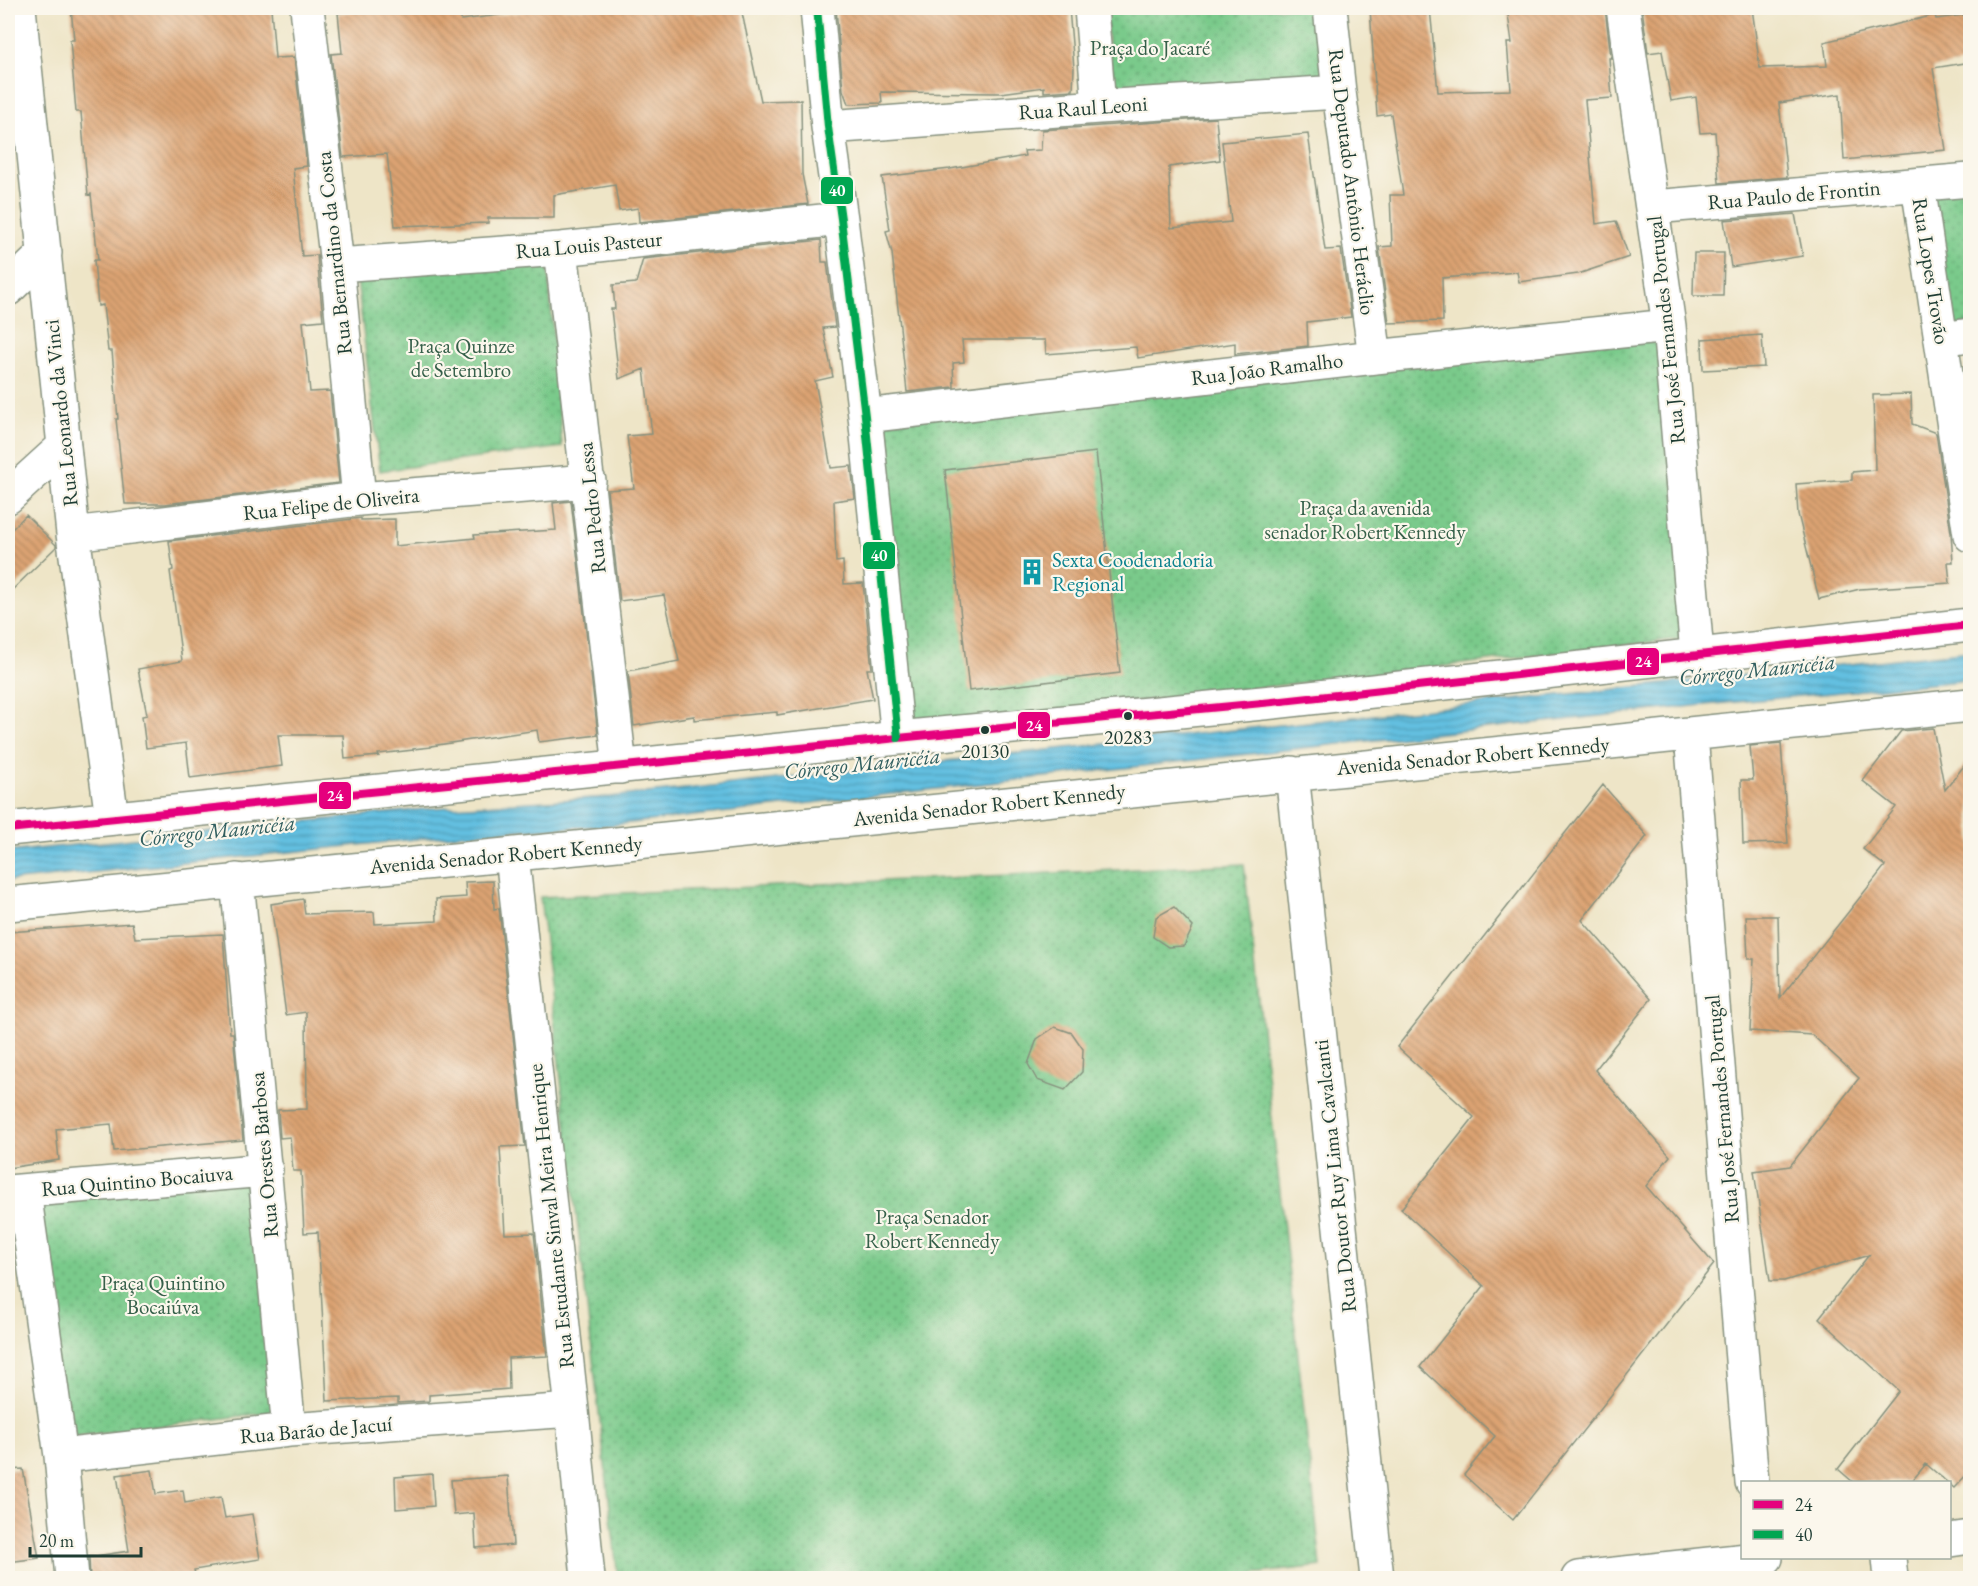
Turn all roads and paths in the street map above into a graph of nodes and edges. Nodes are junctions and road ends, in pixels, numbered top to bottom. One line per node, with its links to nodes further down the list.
1 (19, 8): 7 (street, Rua Leonardo da Vinci)
2 (307, 8): 17 (street, Rua Bernardino da Costa)
3 (817, 8): 10 (street)
4 (1091, 8): 9 (street)
5 (1330, 8): 8 (street, Rua Deputado Antônio Heráclio)
6 (1623, 8): 13 (street, Rua José Fernandes Portugal)
7 (17, 89): 16 (street, Rua Leonardo da Vinci)
8 (1339, 92): 9 (street, Rua Raul Leoni); 21 (street, Rua Deputado Antônio Heráclio)
9 (1099, 107): 10 (street, Rua Raul Leoni)
10 (828, 127): 14 (street)
11 (1971, 180): 12 (street, Rua Paulo de Frontin)
12 (1918, 185): 13 (street, Rua Paulo de Frontin); 20 (street, Rua Lopes Trovão)
13 (1653, 207): 19 (street, Rua José Fernandes Portugal)
14 (842, 219): 15 (street, Rua Louis Pasteur); 22 (street)
15 (561, 249): 17 (street, Rua Louis Pasteur); 24 (street, Rua Pedro Lessa)
16 (45, 253): 18 (street); 23 (street, Rua Leonardo da Vinci)
17 (337, 265): 26 (street, Rua Bernardino da Costa)
18 (8, 289)
19 (1669, 326): 21 (street, Rua João Ramalho); 30 (street, Rua José Fernandes Portugal)
20 (1956, 337): 28 (street, Rua Lopes Trovão)
21 (1375, 357): 22 (street, Rua João Ramalho)
22 (865, 416): 33 (street)
23 (64, 446): 25 (street); 27 (street, Rua Leonardo da Vinci)
24 (589, 481): 26 (street, Rua Felipe de Oliveira); 34 (street, Rua Pedro Lessa)
25 (8, 497)
26 (359, 499): 27 (street, Rua Felipe de Oliveira)
27 (73, 534): 36 (street, Rua Leonardo da Vinci)
28 (1971, 535)
29 (1971, 625): 30 (street)
30 (1697, 654): 33 (street)
31 (1971, 705): 32 (street, Avenida Senador Robert Kennedy)
32 (1691, 735): 35 (street, Avenida Senador Robert Kennedy); 46 (street, Rua José Fernandes Portugal)
33 (898, 738): 34 (street)
34 (620, 767): 36 (street)
35 (1292, 774): 38 (street, Avenida Senador Robert Kennedy); 53 (street, Rua Doutor Ruy Lima Cavalcanti)
36 (112, 818): 37 (street)
37 (8, 829)
38 (512, 855): 39 (street, Avenida Senador Robert Kennedy); 43 (street, Rua Estudante Sinval Meira Henrique)
39 (237, 880): 40 (street, Avenida Senador Robert Kennedy); 41 (street, Rua Orestes Barbosa)
40 (8, 904)
41 (266, 1170): 42 (street, Rua Quintino Bocaiuva); 44 (street, Rua Orestes Barbosa)
42 (16, 1192): 45 (street)
43 (572, 1410): 44 (street, Rua Barão de Jacuí); 52 (street, Rua Estudante Sinval Meira Henrique)
44 (289, 1430): 45 (street, Rua Barão de Jacuí)
45 (61, 1456): 51 (street)
46 (1752, 1481)
47 (1971, 1537): 48 (street)
48 (1951, 1540)
49 (1749, 1559): 54 (street)
50 (1889, 1559): 55 (street)
51 (72, 1578)
52 (588, 1578)
53 (1377, 1578)
54 (1578, 1578)
55 (1891, 1578)

